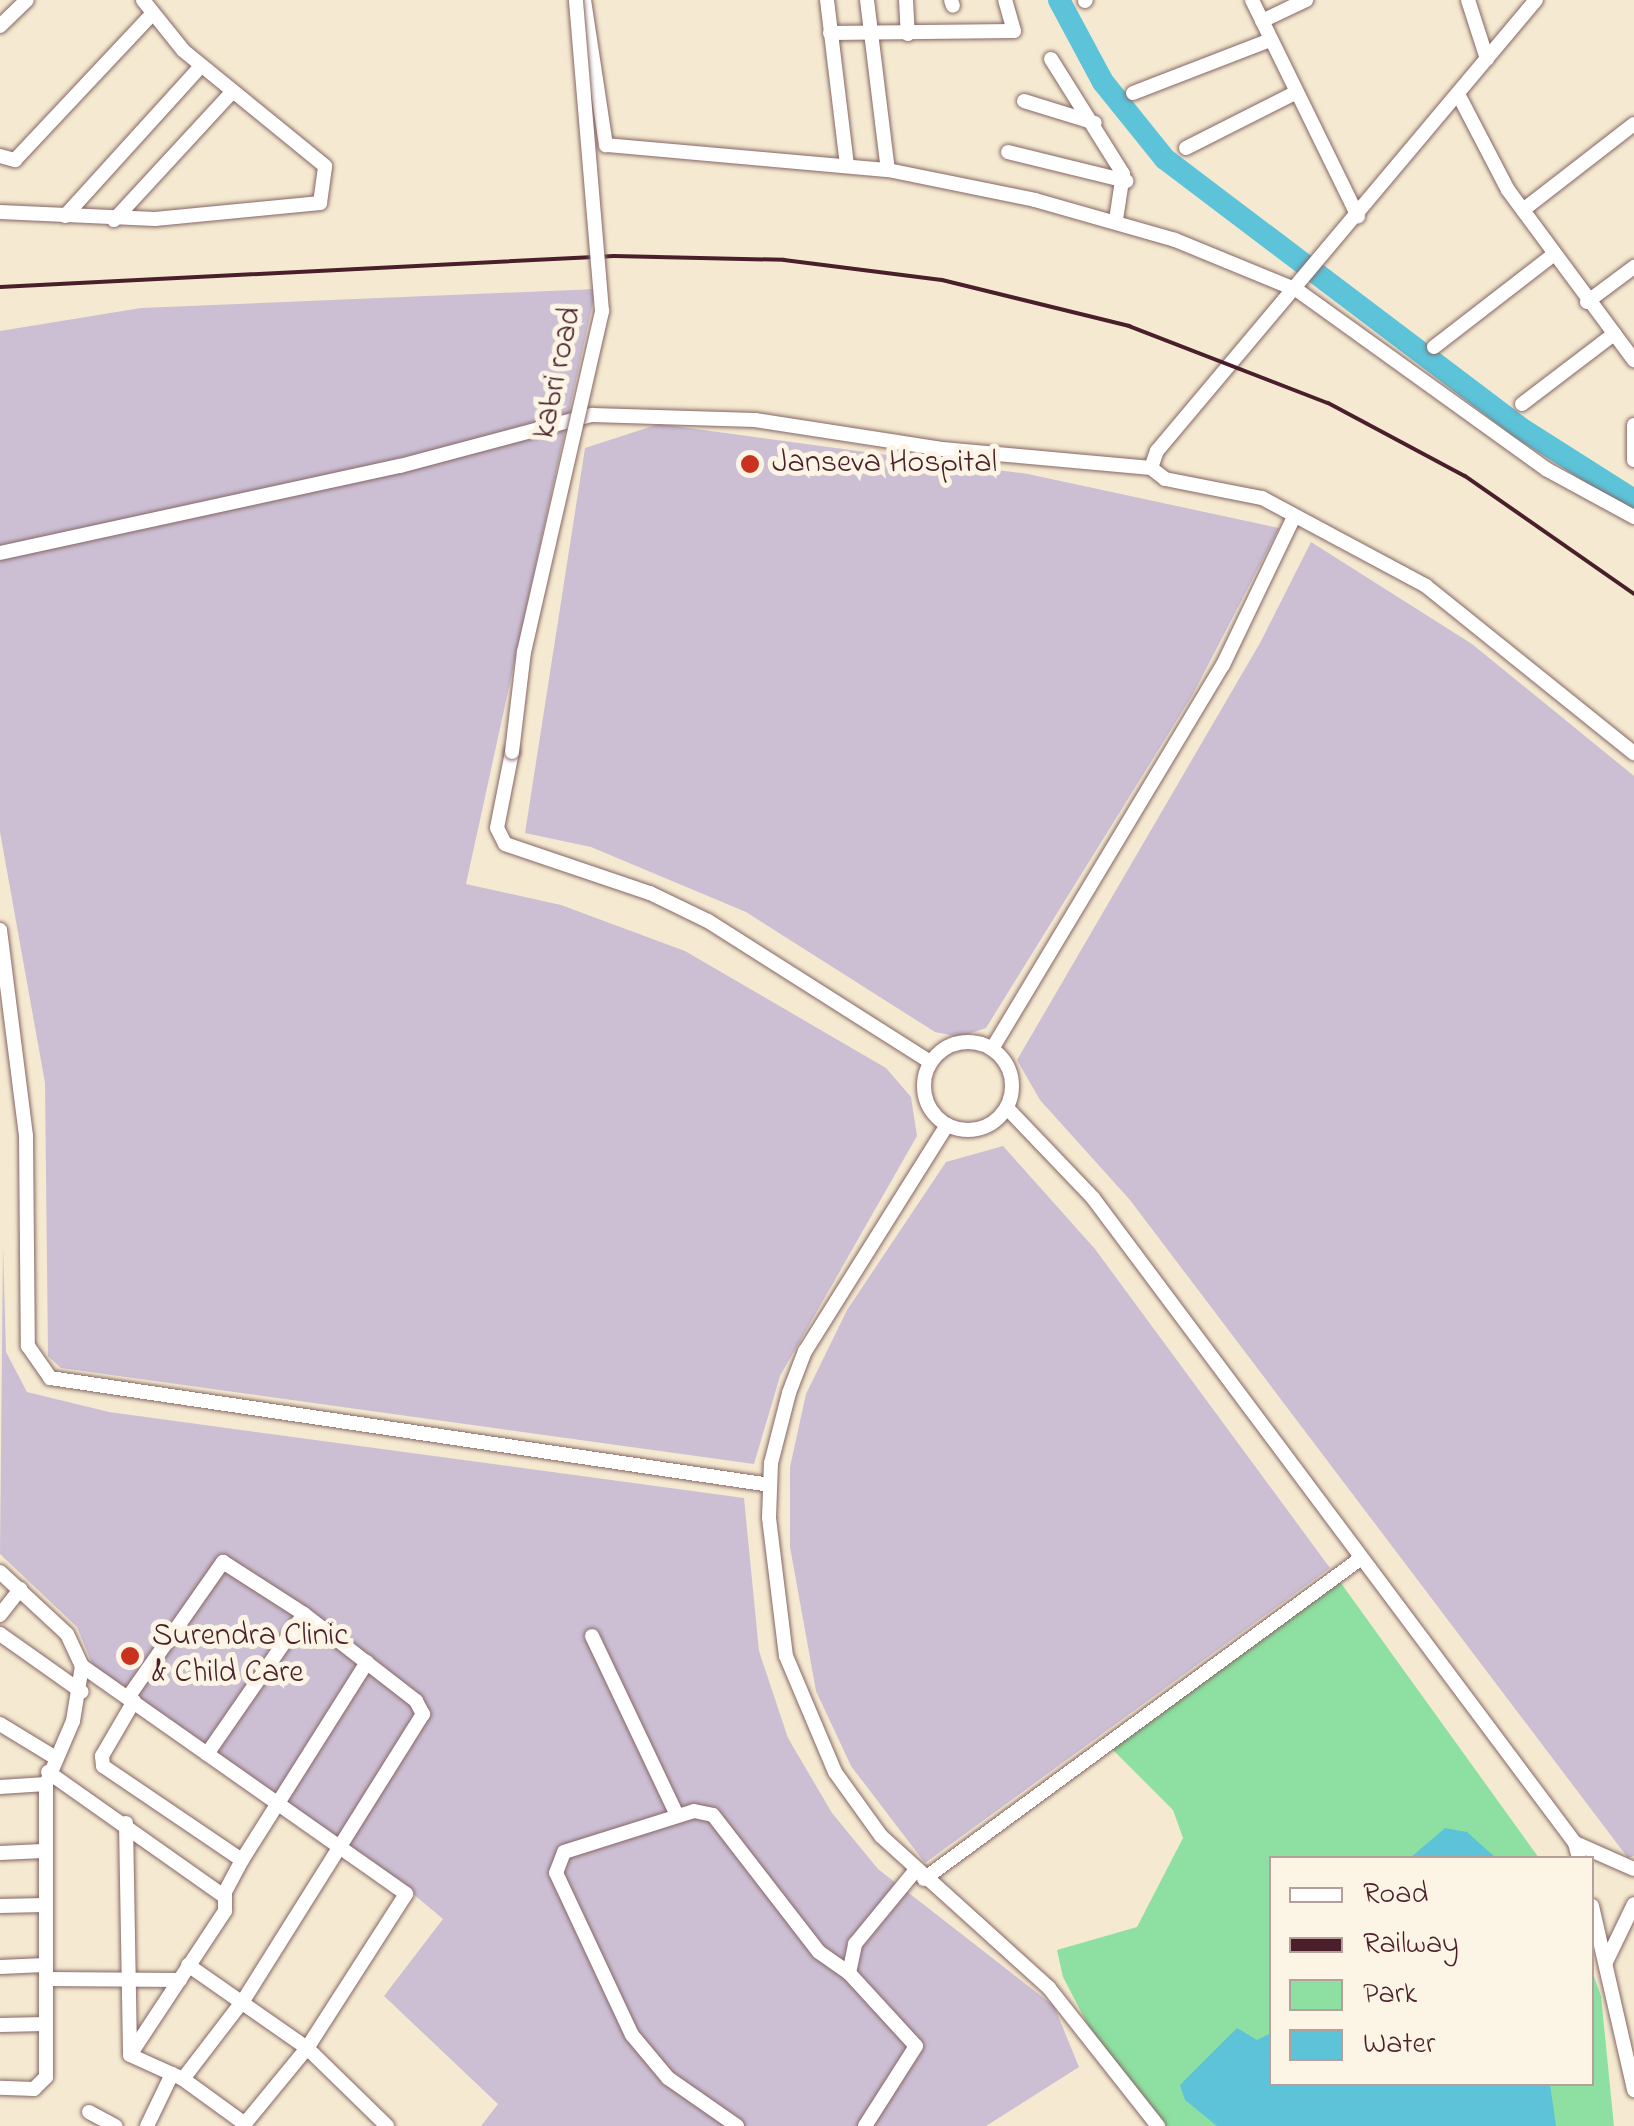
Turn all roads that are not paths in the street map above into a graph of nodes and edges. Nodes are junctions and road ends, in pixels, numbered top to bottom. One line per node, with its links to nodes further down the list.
1 (27, 0): 15 (street)
2 (143, 0): 13 (street)
3 (576, 0): 59 (street, kabri road, bridge)
4 (584, 0): 33 (street)
5 (827, 0): 16 (street)
6 (868, 0): 17 (street)
7 (906, 0): 18 (street)
8 (1005, 0): 18 (street)
9 (1252, 0): 14 (street)
10 (1306, 0): 14 (street)
11 (1468, 0): 21 (street)
12 (1536, 0): 21 (street)
13 (152, 14): 22 (street); 32 (street)
14 (1262, 21): 19 (street)
15 (0, 26)
16 (830, 33): 17 (street); 33 (street)
17 (869, 33): 18 (street); 34 (street)
18 (908, 34)
19 (1270, 40): 24 (street); 25 (street)
20 (1051, 59): 28 (street)
21 (1487, 59): 26 (street)
22 (201, 66): 23 (street); 38 (street)
23 (232, 92): 40 (street); 40 (street)
24 (1133, 93)
25 (1295, 93): 30 (street); 39 (street)
26 (1458, 94): 36 (street); 39 (street)
27 (1024, 101): 28 (street)
28 (1096, 124): 35 (street)
29 (1634, 124): 36 (street)
30 (1186, 148)
31 (1008, 152): 35 (street)
32 (0, 156)
33 (847, 166): 34 (street)
34 (888, 170): 41 (street)
35 (1126, 180): 41 (street)
36 (1522, 210): 42 (street)
37 (0, 212): 38 (street)
38 (65, 216): 40 (street)
39 (1358, 216): 44 (street)
40 (114, 220)
41 (1116, 220): 44 (street)
42 (1553, 255): 45 (street); 47 (street)
43 (1634, 267): 45 (street)
44 (1300, 286): 52 (street); 54 (street)
45 (1587, 302): 46 (street)
46 (1614, 334): 48 (street); 49 (street)
47 (1434, 347)
48 (1634, 360)
49 (1522, 404)
50 (1634, 425): 51 (street)
51 (1634, 460)
52 (1151, 468): 53 (street); 55 (street)
53 (1294, 517): 56 (street); 58 (street)
54 (1634, 517)
55 (0, 554)
56 (1634, 753)
57 (0, 930): 62 (street)
58 (992, 1049): 59 (street); 60 (street)
59 (930, 1062): 61 (street)
60 (1007, 1108): 61 (street); 63 (street)
61 (947, 1125): 62 (street)
62 (770, 1484): 90 (street)
63 (1360, 1559): 83 (street); 90 (street)
64 (0, 1572): 65 (street)
65 (20, 1589): 67 (street); 71 (street)
66 (304, 1614): 70 (street); 73 (street); 77 (street)
67 (0, 1615)
68 (0, 1634): 72 (street)
69 (592, 1636): 81 (street)
70 (367, 1662): 80 (street); 84 (street)
71 (82, 1666): 72 (street); 73 (street)
72 (82, 1692): 78 (street)
73 (132, 1699): 77 (street); 88 (street)
74 (0, 1724): 76 (street)
75 (0, 1736): 76 (street)
76 (22, 1737): 78 (street)
77 (207, 1754): 80 (street)
78 (50, 1771): 79 (street); 82 (street); 85 (street)
79 (0, 1786)
80 (279, 1802): 84 (street); 88 (street)
81 (677, 1815): 100 (street); 116 (street)
82 (126, 1823): 91 (street); 101 (street)
83 (1575, 1843): 87 (street); 89 (street)
84 (340, 1846): 103 (street); 106 (street)
85 (43, 1851): 86 (street); 92 (street)
86 (0, 1852)
87 (1578, 1856)
88 (242, 1860): 91 (street)
89 (1634, 1869)
90 (919, 1875): 100 (street); 118 (street)
91 (224, 1896): 97 (street)
92 (44, 1904): 94 (street); 99 (street)
93 (1634, 1904): 96 (street)
94 (0, 1906)
95 (1594, 1914): 96 (street)
96 (1606, 1962): 110 (street)
97 (188, 1966): 102 (street); 103 (street)
98 (0, 1967): 99 (street)
99 (46, 1972): 101 (street); 104 (street)
100 (848, 1973): 117 (street)
101 (130, 1980): 102 (street); 107 (street)
102 (180, 1980): 107 (street)
103 (242, 2002): 106 (street); 108 (street)
104 (45, 2024): 105 (street); 109 (street)
105 (0, 2025)
106 (307, 2048): 112 (street); 115 (street)
107 (130, 2055): 108 (street)
108 (177, 2076): 112 (street); 114 (street)
109 (0, 2088)
110 (1634, 2090)
111 (89, 2112): 113 (street)
112 (244, 2125)
113 (115, 2126)
114 (148, 2126)
115 (387, 2126)
116 (737, 2126)
117 (865, 2126)
118 (1158, 2126)

